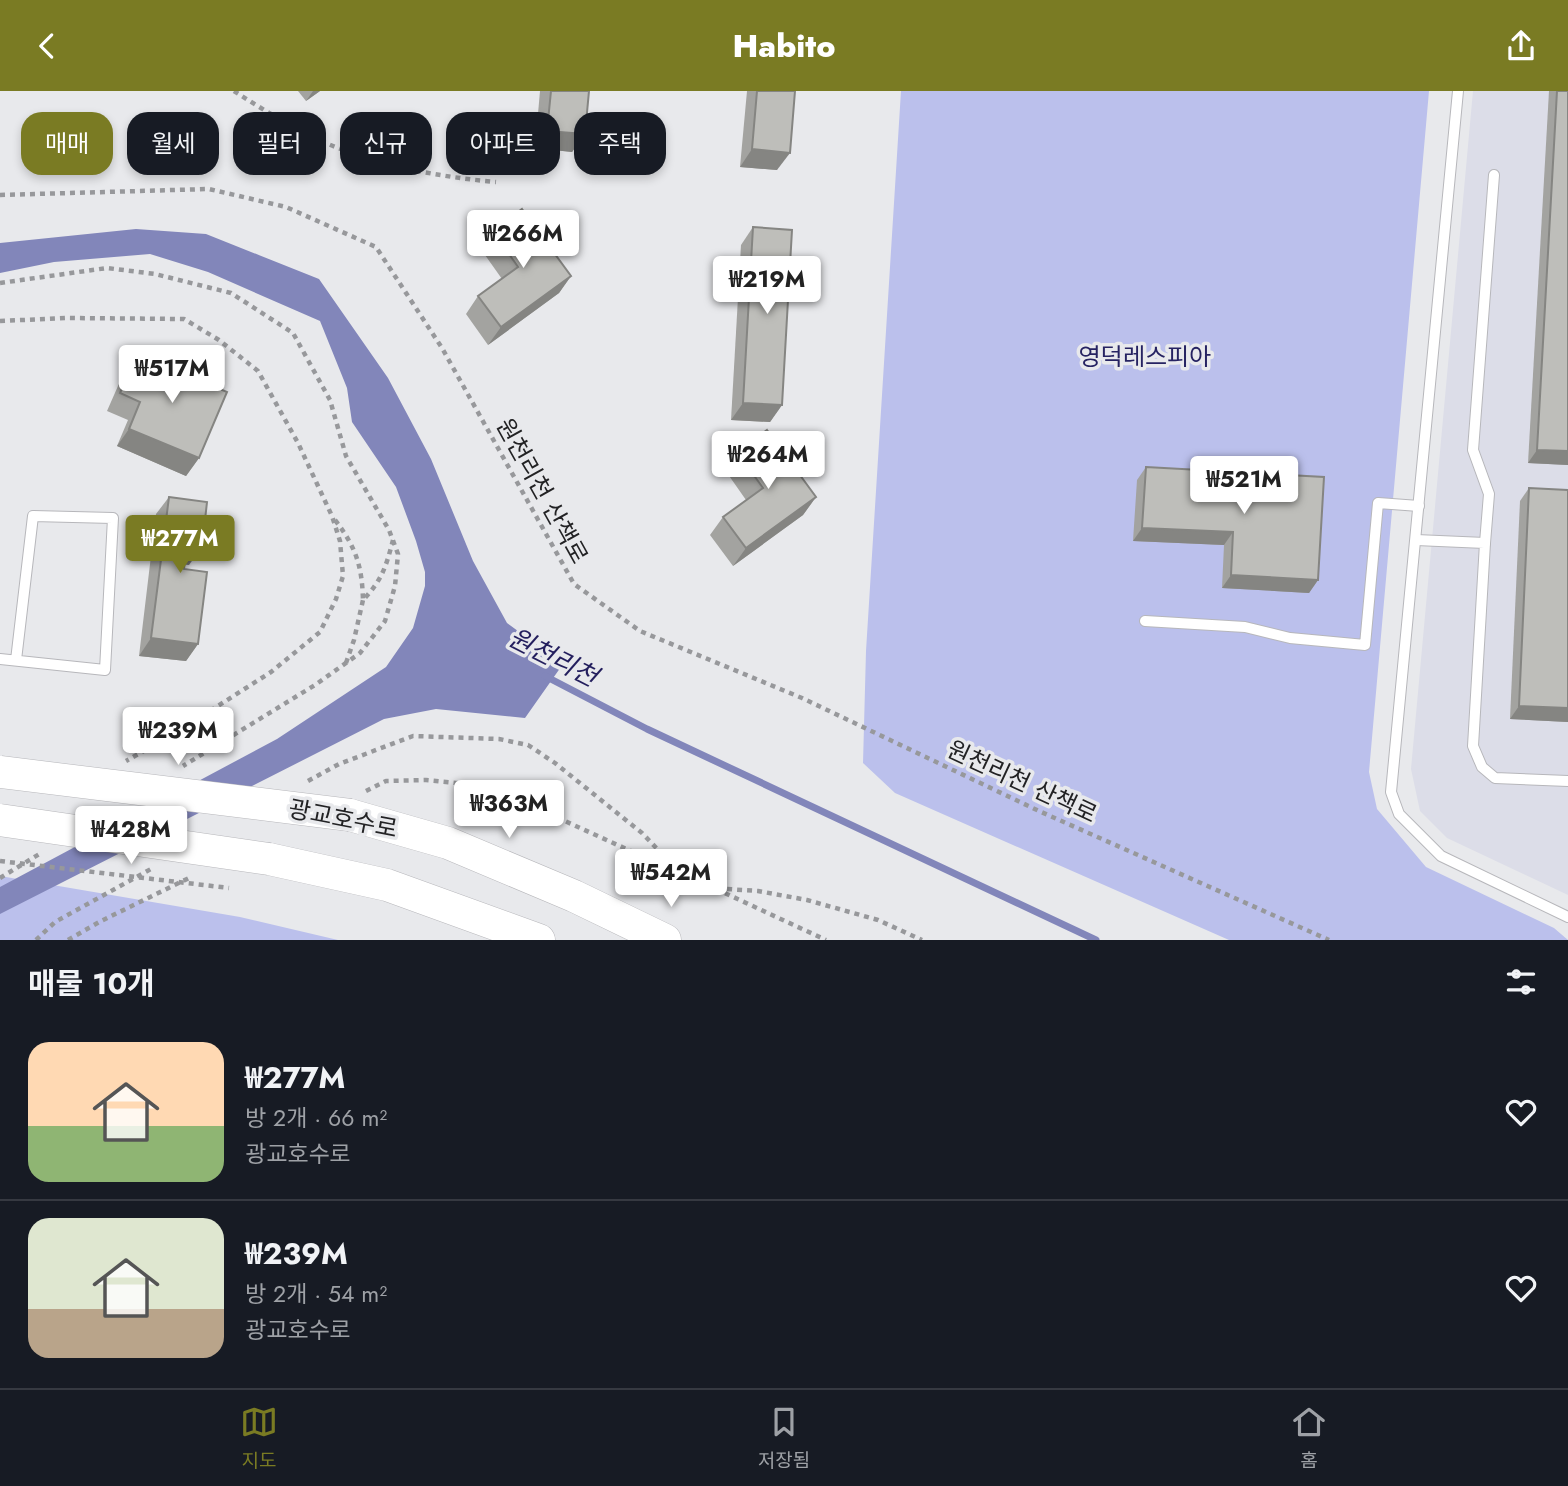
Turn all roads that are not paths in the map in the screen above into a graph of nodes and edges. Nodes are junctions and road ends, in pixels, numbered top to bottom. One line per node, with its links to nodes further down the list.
1 (1458, 91): 3 (lane)
2 (1494, 175): 5 (lane)
3 (1419, 506): 4 (lane); 6 (lane)
4 (1416, 540): 5 (lane); 12 (lane)
5 (1485, 544): 10 (lane)
6 (1145, 621)
7 (0, 659): 8 (lane)
8 (16, 660): 8 (lane)
9 (0, 772): 13 (main road, 광교호수로, bridge)
10 (1568, 781)
11 (0, 820): 14 (main road, bridge)
12 (1568, 917)
13 (655, 934): 15 (main road, 광교호수로)
14 (539, 940)
15 (681, 940)

